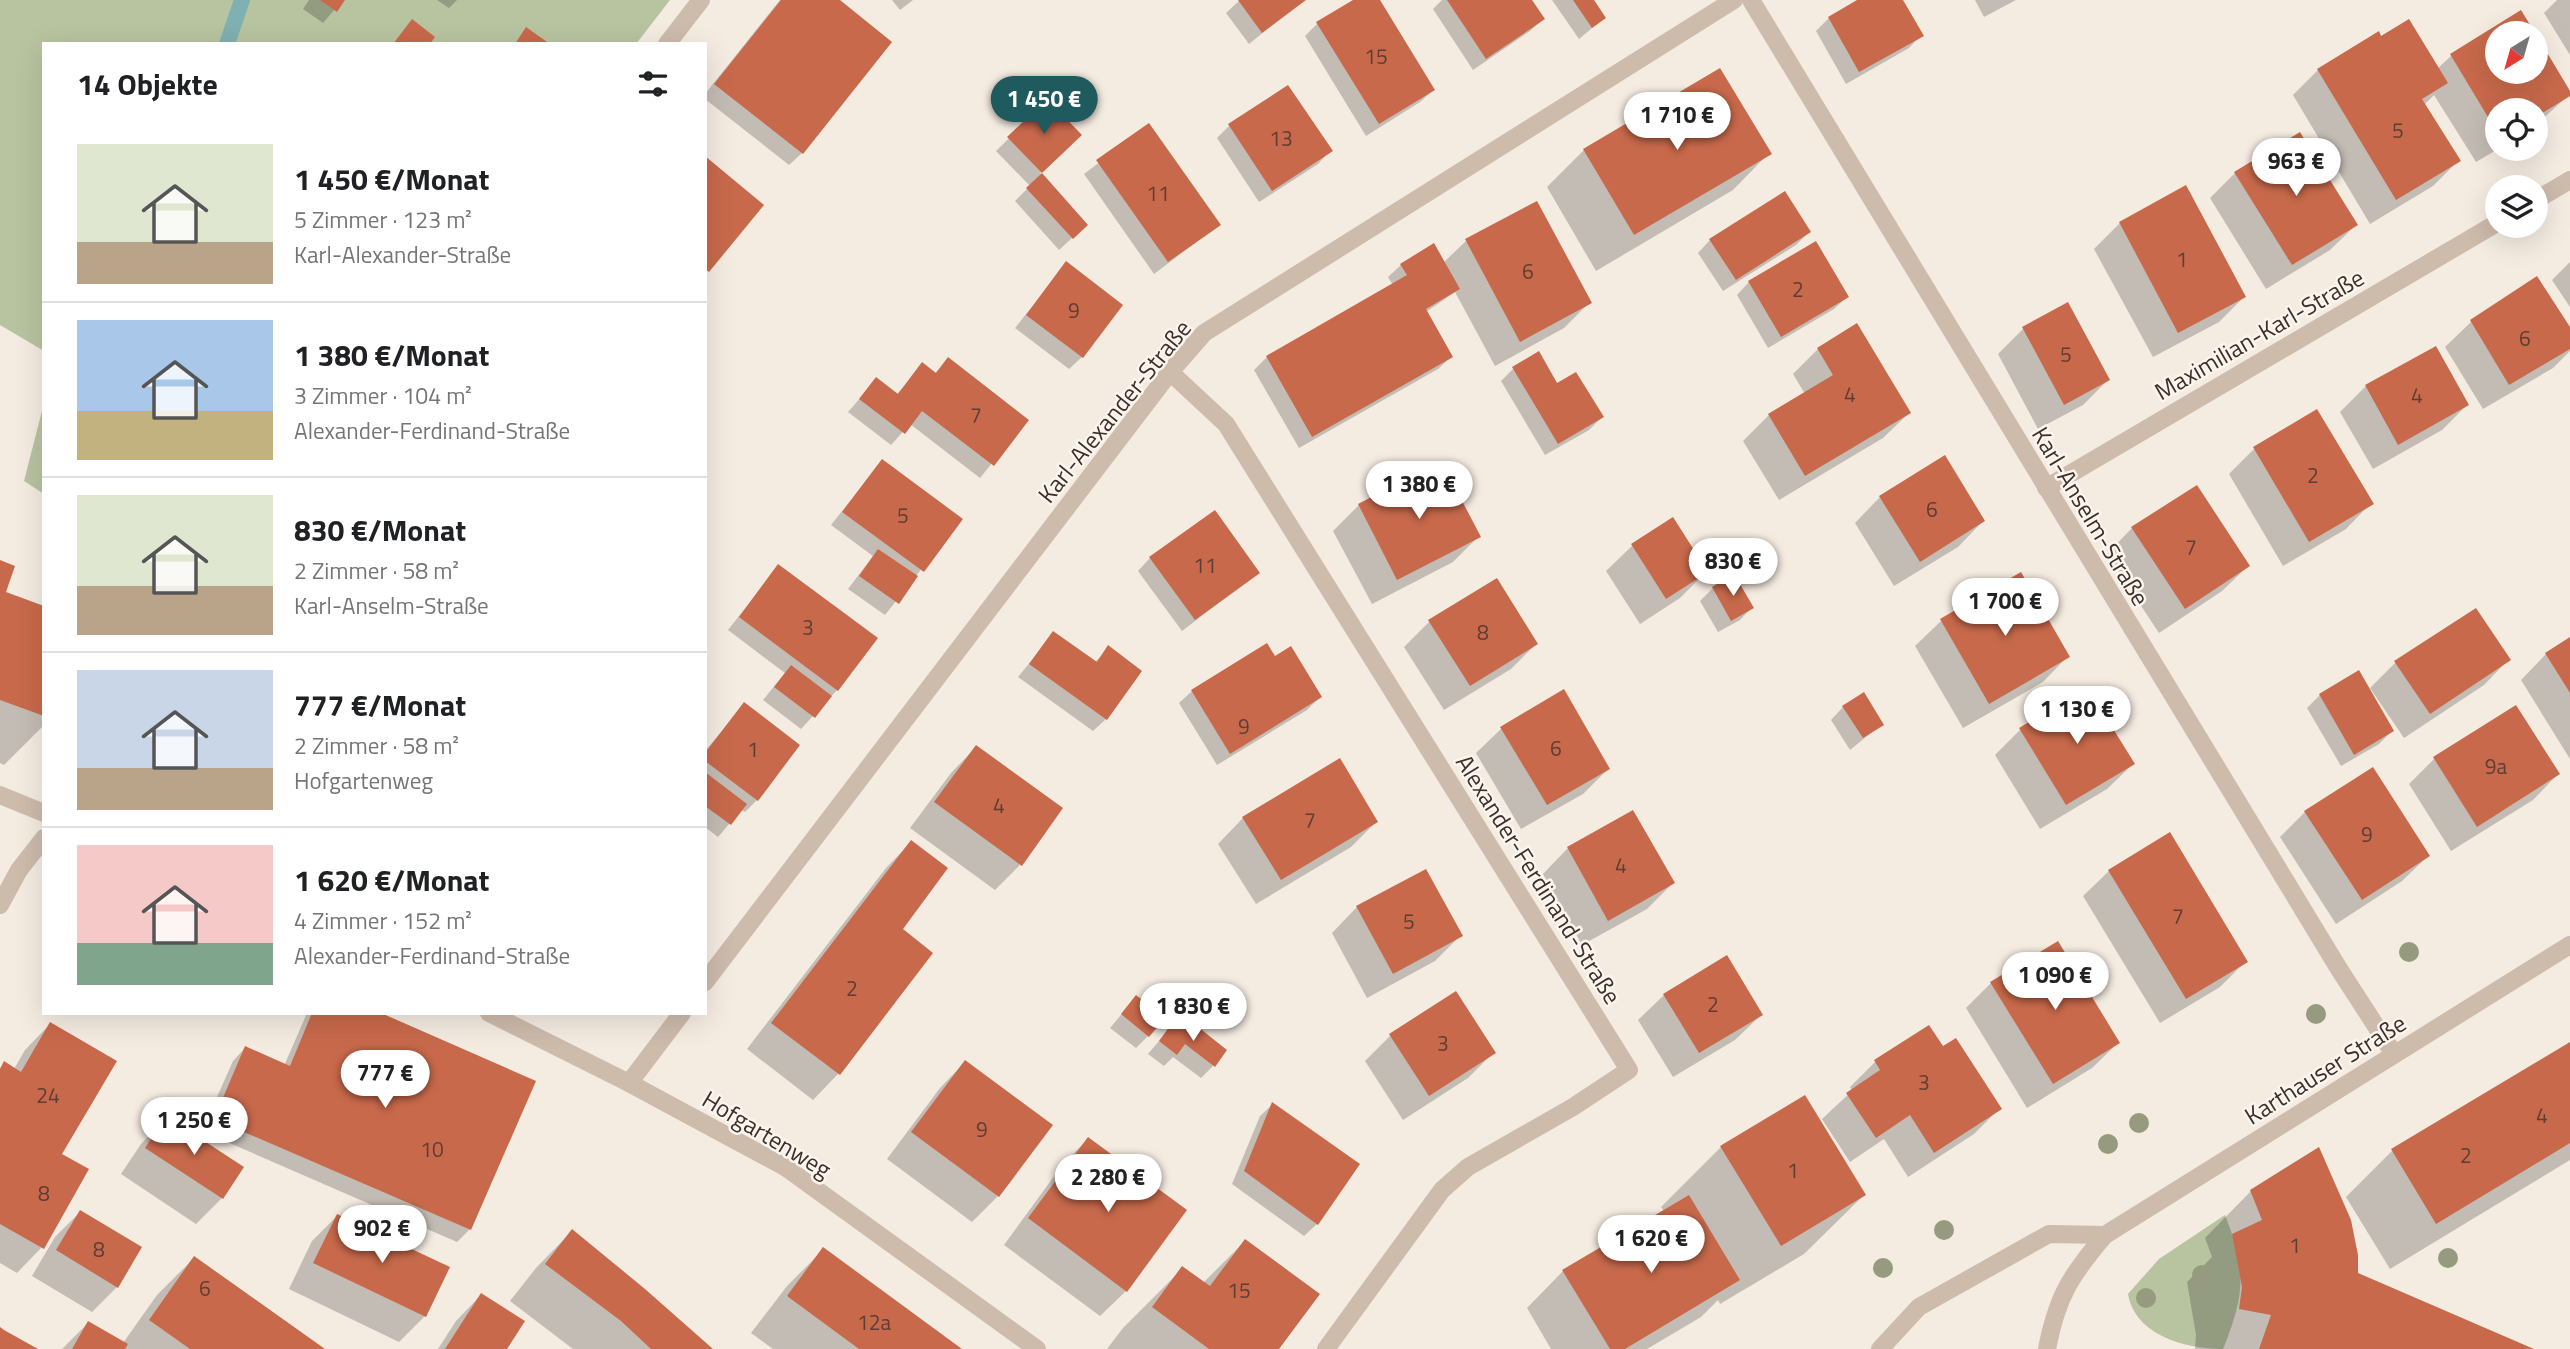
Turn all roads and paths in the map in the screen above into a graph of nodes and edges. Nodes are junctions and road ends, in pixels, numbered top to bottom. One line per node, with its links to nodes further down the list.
1 (701, 0): 4 (street)
2 (1734, 0): 8 (street, Karl-Alexander-Straße)
3 (1751, 0): 9 (street, Karl-Anselm-Straße)
4 (669, 42)
5 (2570, 180): 6 (street)
6 (2548, 193)
7 (2485, 230): 9 (street, Maximilian-Karl-Straße)
8 (1170, 372): 15 (street, Karl-Alexander-Straße); 22 (street, Alexander-Ferdinand-Straße)
9 (2046, 488): 18 (street, Karl-Anselm-Straße)
10 (0, 795): 11 (street)
11 (42, 812)
12 (42, 841): 13 (street)
13 (0, 905)
14 (2570, 945): 18 (street, Karthauser Straße)
15 (707, 979)
16 (493, 1015): 19 (street, Hofgartenweg)
17 (680, 1015): 19 (street)
18 (2394, 1054): 20 (street, Karthauser Straße)
19 (629, 1083): 21 (street, Hofgartenweg)
20 (2105, 1235): 23 (street); 24 (street, Karthauser Straße)
21 (1037, 1349)
22 (1326, 1349)
23 (1881, 1349)
24 (2047, 1349)

